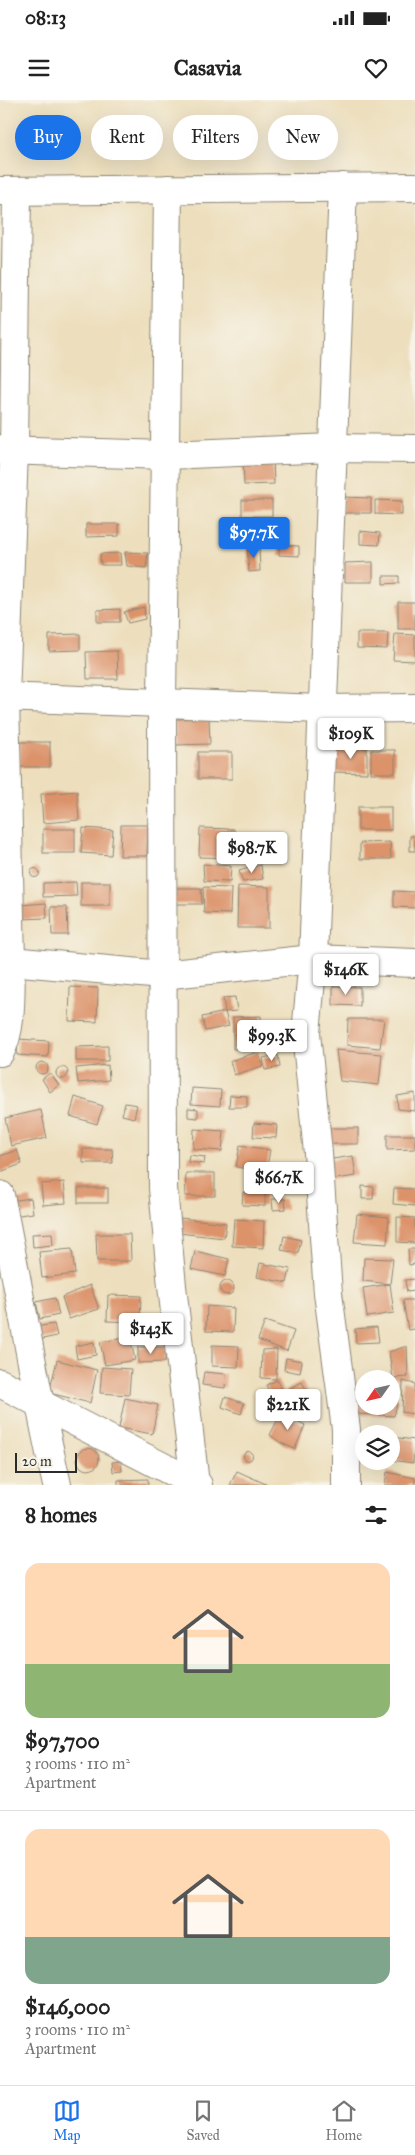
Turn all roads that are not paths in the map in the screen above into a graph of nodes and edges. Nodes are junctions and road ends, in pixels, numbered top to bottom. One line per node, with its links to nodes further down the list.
1 (415, 187): 2 (street)
2 (343, 188): 3 (street); 5 (street)
3 (168, 189): 4 (street); 8 (street)
4 (8, 191): 7 (street)
5 (333, 448): 6 (street); 8 (street); 12 (street)
6 (415, 450)
7 (7, 451): 8 (street); 9 (street)
8 (166, 455): 10 (street)
9 (3, 697): 10 (street); 14 (street)
10 (162, 702): 12 (street); 16 (street)
11 (415, 708): 12 (street)
12 (322, 709): 13 (street)
13 (313, 959): 15 (street); 16 (street); 23 (street)
14 (5, 961): 16 (street); 17 (street)
15 (415, 964)
16 (162, 975): 21 (street)
17 (0, 1052)
18 (0, 1195): 20 (street)
19 (0, 1383): 20 (street)
20 (38, 1403): 21 (street); 22 (street)
21 (197, 1484)
22 (57, 1485)
23 (346, 1485)

